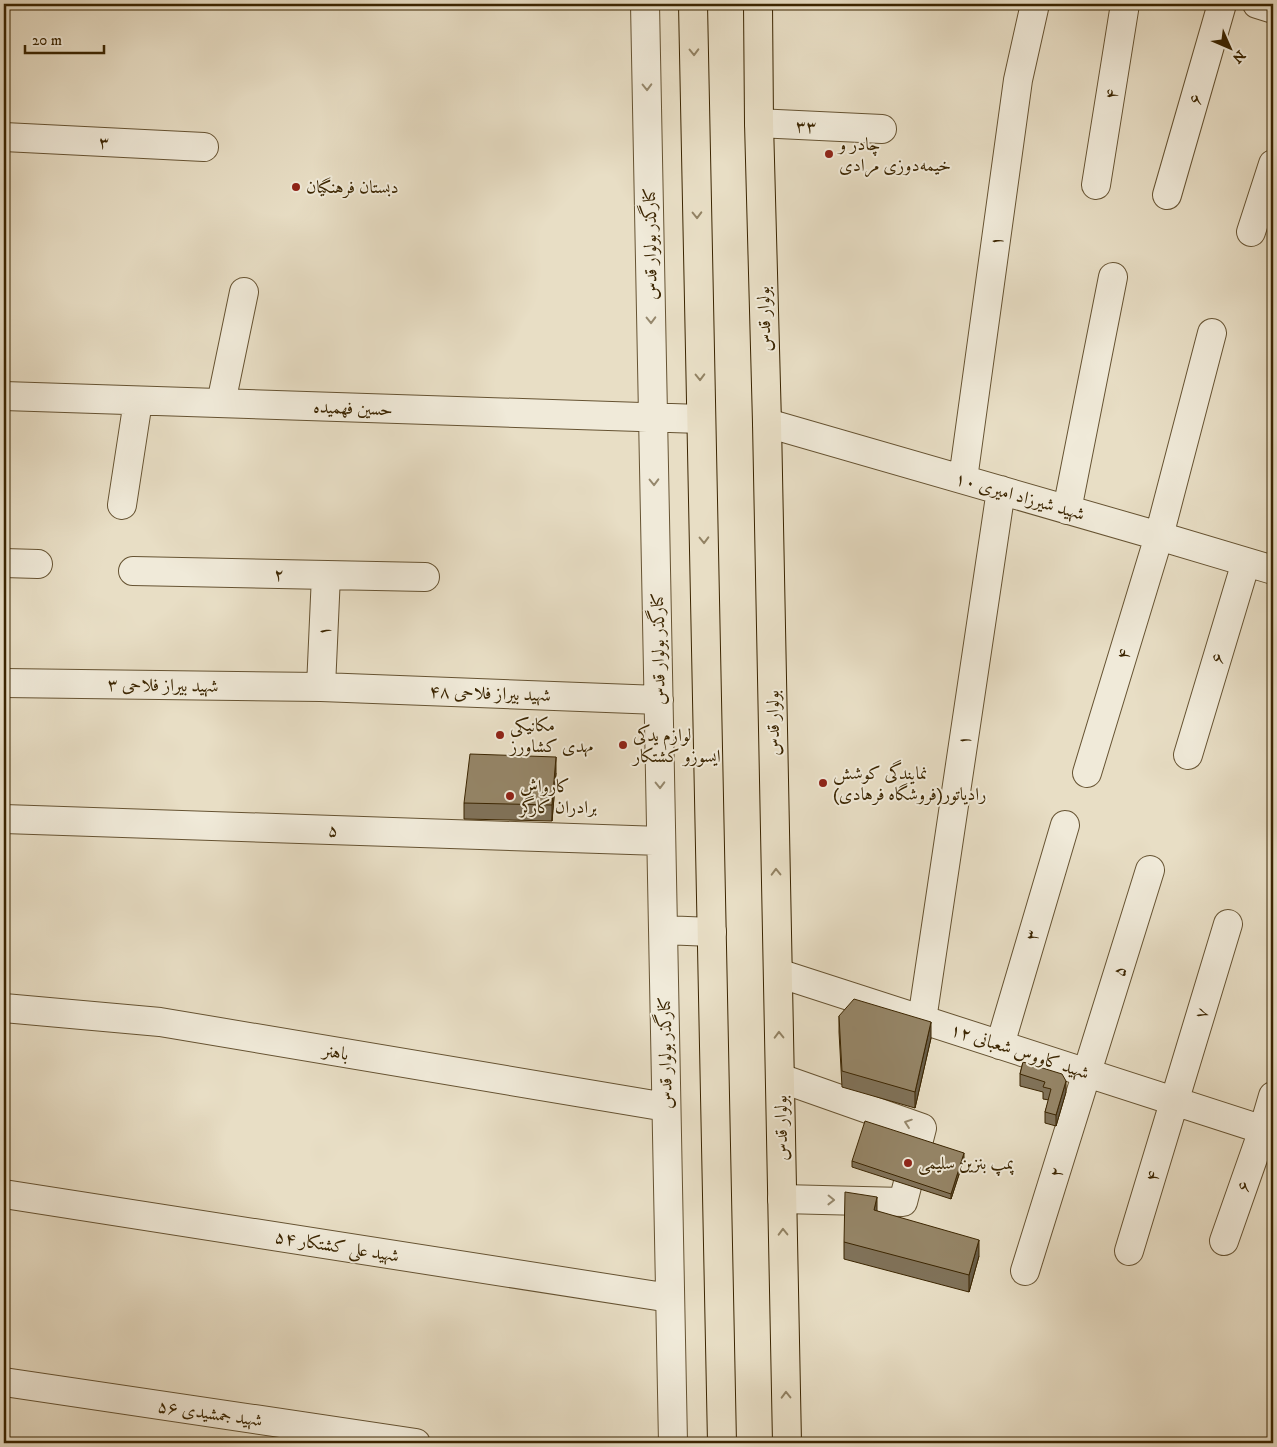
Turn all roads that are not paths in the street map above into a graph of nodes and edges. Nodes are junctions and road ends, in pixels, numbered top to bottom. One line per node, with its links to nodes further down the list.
1 (645, 4): 23 (street, کنارگذر بولوار قدس, one-way to 23)
2 (693, 4): 24 (main road, one-way to 24)
3 (758, 4): 9 (main road, بولوار قدس)
4 (1035, 4): 26 (street, ۱)
5 (1126, 4): 14 (street, ۴)
6 (1222, 4): 15 (street, ۶)
7 (1257, 4): 8 (street)
8 (1273, 9)
9 (759, 124): 10 (street, ۳۳); 25 (main road, بولوار قدس)
10 (882, 129)
11 (4, 137): 12 (street, ۳)
12 (204, 147)
13 (1273, 164): 16 (street)
14 (1096, 185)
15 (1167, 195)
16 (1252, 232)
17 (1113, 277): 29 (street)
18 (244, 292): 22 (street)
19 (1212, 333): 30 (street, ۴)
20 (4, 396): 21 (street, حسین فهمیده)
21 (138, 401): 22 (street, حسین فهمیده); 28 (street)
22 (221, 403): 23 (street, حسین فهمیده)
23 (653, 418): 24 (street, حسین فهمیده); 40 (street, کنارگذر بولوار قدس, one-way to 40)
24 (701, 419): 49 (main road, one-way to 49)
25 (767, 423): 26 (street, شهید شیرزاد امیری ۱۰); 50 (main road, بولوار قدس, one-way to 25)
26 (963, 479): 27 (street, شهید شیرزاد امیری ۱۰)
27 (1001, 490): 29 (street, شهید شیرزاد امیری ۱۰); 52 (street, ۱)
28 (122, 505)
29 (1067, 510): 30 (street, شهید شیرزاد امیری ۱۰)
30 (1158, 536): 32 (street, شهید شیرزاد امیری ۱۰); 42 (street, ۴)
31 (4, 562): 33 (street)
32 (1246, 562): 34 (street, شهید شیرزاد امیری ۱۰); 41 (street, ۶)
33 (38, 564)
34 (1273, 570)
35 (132, 571): 36 (street, ۲)
36 (326, 575): 37 (street, ۲); 39 (street, ۱)
37 (425, 578)
38 (4, 683): 39 (street, شهید بیراز فلاحی ۳)
39 (321, 687): 40 (street, شهید بیراز فلاحی ۴۸)
40 (659, 700): 45 (street, کنارگذر بولوار قدس, one-way to 45)
41 (1188, 756)
42 (1087, 773)
43 (4, 818): 45 (street, ۵)
44 (1065, 825): 53 (street, ۳)
45 (661, 841): 48 (street, کنارگذر بولوار قدس)
46 (1150, 870): 54 (street, ۵)
47 (1228, 924): 57 (street, ۷)
48 (663, 930): 49 (street); 58 (street, کنارگذر بولوار قدس)
49 (712, 932): 69 (main road)
50 (778, 973): 52 (street, شهید کاووس شعبانی ۱۲); 55 (main road, بولوار قدس, one-way to 50)
51 (4, 1008): 58 (street, باهنر)
52 (922, 1020): 53 (street, شهید کاووس شعبانی ۱۲)
53 (1000, 1045): 54 (street, شهید کاووس شعبانی ۱۲)
54 (1087, 1073): 57 (street, شهید کاووس شعبانی ۱۲); 64 (street, ۲)
55 (780, 1078): 61 (main road, بولوار قدس); 61 (street, one-way to 55)
56 (1273, 1096): 59 (street, ۶)
57 (1174, 1101): 59 (street, شهید کاووس شعبانی ۱۲); 63 (street, ۴)
58 (666, 1107): 65 (street, کنارگذر بولوار قدس)
59 (1268, 1132): 62 (street, ۶)
60 (4, 1194): 65 (street, شهید علی کشتکار ۵۴)
61 (782, 1199): 70 (main road, بولوار قدس, one-way to 61)
62 (1224, 1241)
63 (1129, 1251)
64 (1025, 1271)
65 (670, 1298): 68 (street, کنارگذر بولوار قدس)
66 (4, 1382): 67 (street, شهید جمشیدی ۵۶)
67 (416, 1443)
68 (673, 1443)
69 (722, 1443)
70 (787, 1443)

